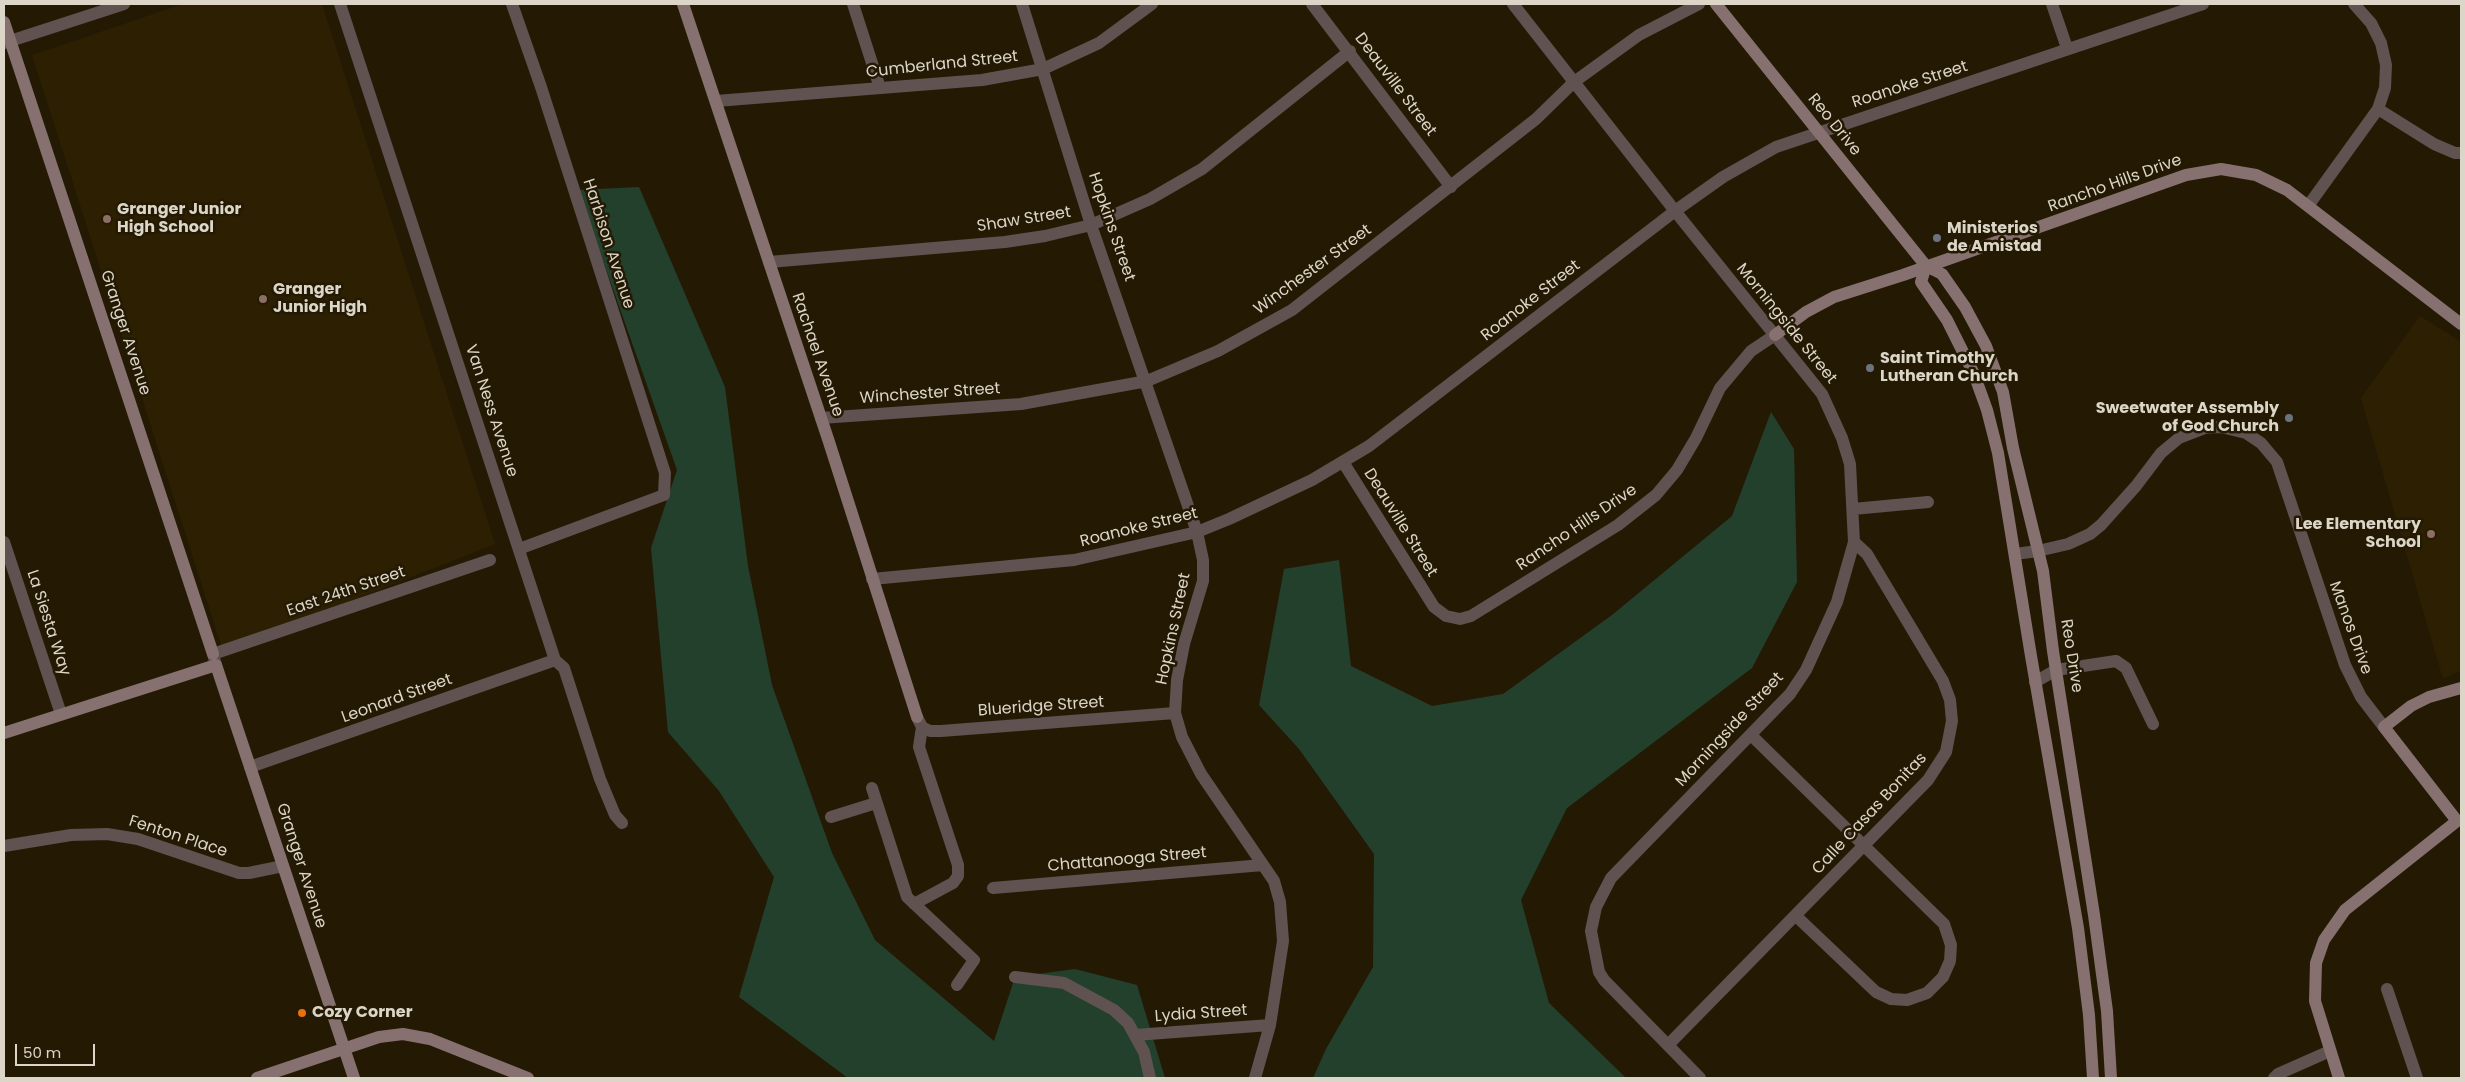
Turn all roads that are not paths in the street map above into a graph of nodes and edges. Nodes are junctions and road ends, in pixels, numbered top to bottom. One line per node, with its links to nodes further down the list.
1 (124, 4): 16 (street)
2 (340, 4): 42 (street, Van Ness Avenue)
3 (512, 4): 42 (street, Harbison Avenue)
4 (683, 4): 22 (street, Rachael Avenue)
5 (853, 4): 21 (street)
6 (1022, 4): 19 (street, Hopkins Street)
7 (1152, 4): 19 (street, Cumberland Street)
8 (1312, 4): 18 (street, Deauville Street)
9 (1513, 4): 20 (street, Morningside Street)
10 (1698, 4): 20 (street, Winchester Street)
11 (1716, 4): 24 (street, Reo Drive)
12 (2052, 4): 17 (street)
13 (2203, 4): 17 (street, Roanoke Street)
14 (2354, 4): 23 (street)
15 (4, 22): 16 (street, Granger Avenue)
16 (7, 42): 48 (street, Granger Avenue)
17 (2067, 48): 24 (street, Roanoke Street)
18 (1350, 51): 26 (street, Deauville Street); 29 (street, Shaw Street)
19 (1043, 69): 21 (street, Cumberland Street); 29 (street, Hopkins Street)
20 (1574, 82): 26 (street, Winchester Street); 28 (street, Morningside Street)
21 (880, 88): 22 (street, Cumberland Street)
22 (716, 101): 30 (street, Rachael Avenue)
23 (2378, 109): 25 (street); 27 (street)
24 (1819, 132): 28 (street, Roanoke Street); 31 (street, Reo Drive)
25 (2461, 153)
26 (1451, 187): 34 (street, Winchester Street)
27 (2308, 206): 31 (street, Rancho Hills Drive); 32 (street, Rancho Hills Drive)
28 (1675, 211): 33 (street, Morningside Street); 36 (street, Roanoke Street)
29 (1091, 225): 30 (street, Shaw Street); 34 (street, Hopkins Street)
30 (769, 262): 35 (street, Rachael Avenue)
31 (1926, 266): 33 (street, Rancho Hills Drive); 43 (street, Reo Drive); 44 (street)
32 (2461, 324)
33 (1775, 335): 38 (street, Morningside Street); 47 (street, Rancho Hills Drive)
34 (1147, 381): 35 (street, Winchester Street); 39 (street, Hopkins Street)
35 (821, 418): 46 (street, Rachael Avenue)
36 (1343, 462): 39 (street, Roanoke Street); 47 (street, Deauville Street)
37 (1928, 502): 38 (street)
38 (1853, 509): 41 (street, Morningside Street)
39 (1198, 532): 46 (street, Roanoke Street); 53 (street, Hopkins Street)
40 (4, 542): 54 (street, La Siesta Way)
41 (1854, 542): 59 (street, Morningside Street); 66 (street, Calle Casas Bonitas)
42 (518, 549): 49 (street, Van Ness Avenue)
43 (2038, 551): 44 (street); 50 (street, Reo Drive); 57 (street, Manos Drive)
44 (2015, 554): 51 (street)
45 (490, 560): 48 (street, East 24th Street)
46 (872, 579): 55 (street, Rachael Avenue)
47 (1430, 600)
48 (215, 660): 54 (street, East 24th Street); 60 (street, Granger Avenue)
49 (555, 660): 60 (street, Leonard Street); 64 (street, Van Ness Avenue)
50 (2056, 670): 51 (street); 56 (street); 88 (street, Reo Drive)
51 (2036, 682): 87 (street)
52 (2461, 688): 57 (street)
53 (1175, 713): 55 (street, Blueridge Street); 68 (street, Hopkins Street)
54 (61, 714): 58 (street, East 24th Street)
55 (919, 722): 71 (street)
56 (2153, 724)
57 (2384, 727): 65 (street, Manos Drive)
58 (4, 733)
59 (1751, 735): 66 (street); 78 (street, Morningside Street)
60 (250, 767): 69 (street, Granger Avenue)
61 (872, 788): 62 (street)
62 (876, 803): 63 (street); 71 (street)
63 (831, 817)
64 (622, 823)
65 (2459, 824): 80 (street)
66 (1864, 845): 72 (street, Calle Casas Bonitas); 72 (street)
67 (4, 846): 69 (street, Fenton Place)
68 (1263, 865): 70 (street, Chattanooga Street); 76 (street, Hopkins Street)
69 (283, 866): 79 (street, Granger Avenue)
70 (993, 888)
71 (914, 904): 74 (street)
72 (1796, 916): 78 (street, Calle Casas Bonitas)
73 (1015, 977): 77 (street)
74 (957, 985)
75 (2387, 989): 91 (street)
76 (1270, 1025): 77 (street, Lydia Street); 85 (street, Hopkins Street)
77 (1135, 1035): 84 (street)
78 (1668, 1045): 86 (street, Morningside Street)
79 (344, 1049): 81 (street); 82 (street, Granger Avenue); 83 (street)
80 (2330, 1051): 89 (street); 90 (street)
81 (256, 1078)
82 (354, 1078)
83 (528, 1078)
84 (1150, 1078)
85 (1254, 1078)
86 (1700, 1078)
87 (2093, 1078)
88 (2111, 1078)
89 (2274, 1078)
90 (2339, 1078)
91 (2417, 1078)

